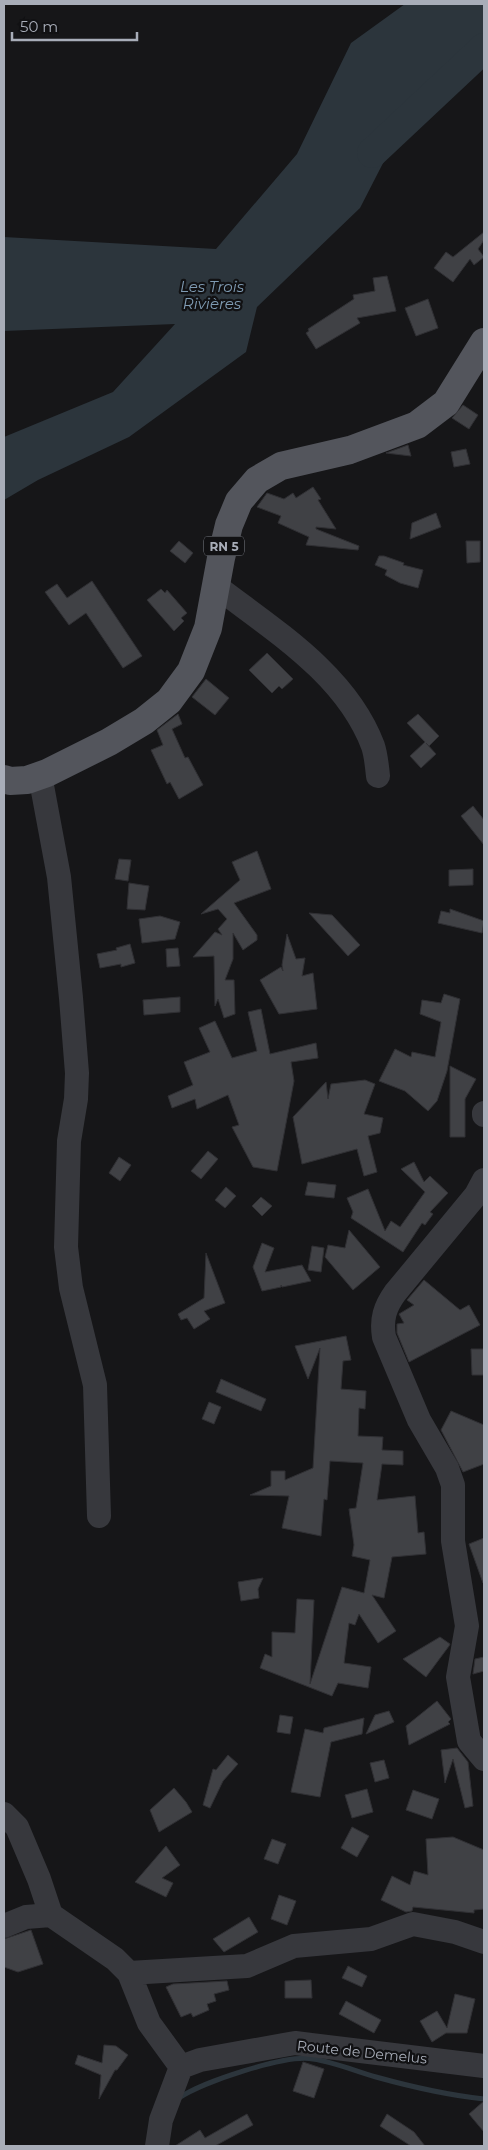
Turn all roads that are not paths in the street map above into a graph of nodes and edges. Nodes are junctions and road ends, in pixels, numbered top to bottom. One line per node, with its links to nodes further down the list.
1 (484, 342): 2 (main road, RN 5)
2 (216, 586): 3 (main road, RN 5); 4 (street)
3 (40, 775): 5 (main road, RN 5); 7 (street)
4 (378, 776)
5 (4, 779)
6 (484, 1180): 8 (street)
7 (99, 1516)
8 (476, 1628): 9 (street)
9 (484, 1759)
10 (4, 1814): 11 (street)
11 (51, 1915): 12 (street); 14 (street)
12 (4, 1926)
13 (484, 1942): 14 (street)
14 (129, 1973): 16 (street)
15 (484, 2066): 16 (street, Route de Demelus)
16 (182, 2067): 17 (street)
17 (157, 2146)

